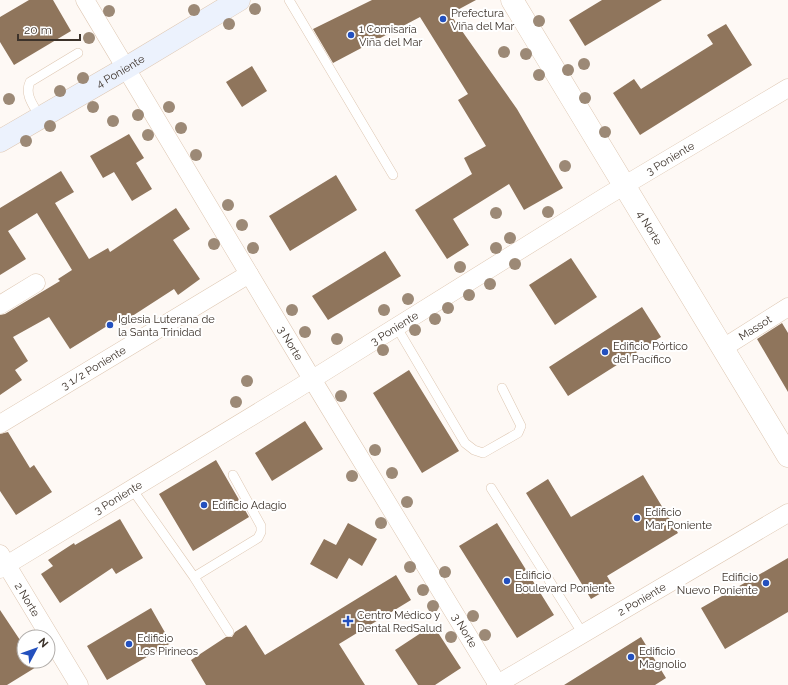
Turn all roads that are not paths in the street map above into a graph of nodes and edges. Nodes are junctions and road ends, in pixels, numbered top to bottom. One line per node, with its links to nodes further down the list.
1 (85, 0): 6 (street, 3 Norte)
2 (239, 0): 6 (main road, 4 Poniente)
3 (289, 0): 10 (lane)
4 (512, 0): 11 (street, 4 Norte)
5 (78, 53): 8 (lane)
6 (126, 68): 8 (main road, 4 Poniente); 12 (street, 3 Norte)
7 (788, 88): 11 (street, 3 Poniente)
8 (40, 117): 9 (main road, 4 Poniente)
9 (0, 141)
10 (393, 175)
11 (624, 186): 16 (street, 3 Poniente); 17 (street, 4 Norte)
12 (249, 274): 18 (street, 3 Norte); 20 (street, 3 1/2 Poniente)
13 (36, 283): 14 (street)
14 (0, 305)
15 (788, 307): 17 (street, Massot)
16 (396, 326): 18 (street, 3 Poniente); 19 (lane)
17 (723, 348): 21 (street, 4 Norte)
18 (312, 379): 24 (street, 3 Poniente); 31 (street, 3 Norte)
19 (502, 388)
20 (0, 424)
21 (788, 456)
22 (233, 474): 27 (lane)
23 (492, 488): 29 (lane)
24 (132, 489): 26 (street, 3 Poniente); 27 (lane)
25 (788, 513): 29 (street, 2 Poniente)
26 (2, 563): 30 (street, 2 Norte)
27 (194, 577): 28 (lane)
28 (229, 632)
29 (583, 634): 31 (street, 2 Poniente)
30 (73, 683)
31 (497, 685)

